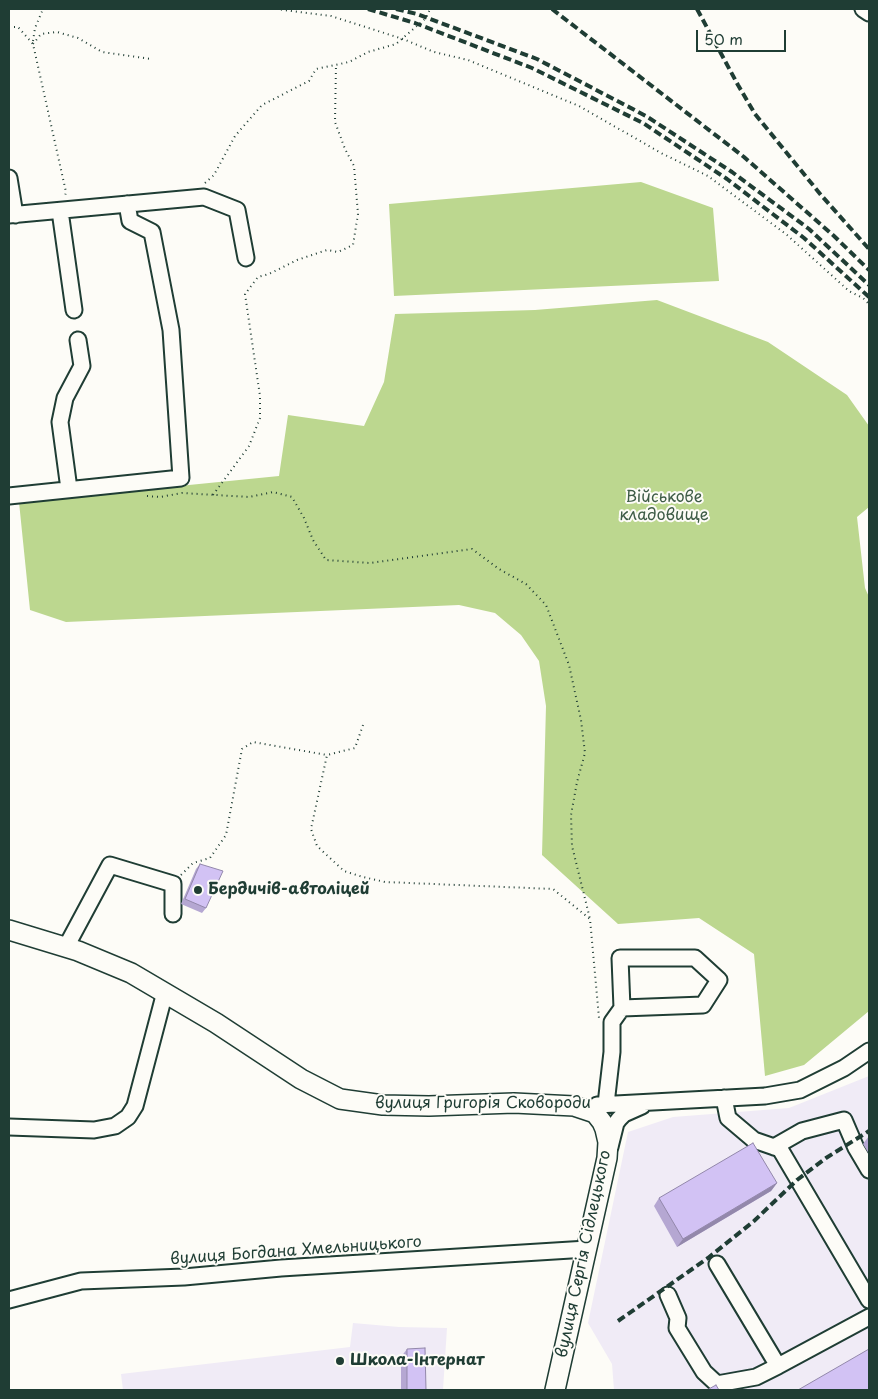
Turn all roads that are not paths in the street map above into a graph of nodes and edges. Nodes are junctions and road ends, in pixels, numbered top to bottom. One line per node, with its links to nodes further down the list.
1 (863, 9): 2 (street)
2 (869, 13)
3 (9, 178): 6 (street)
4 (127, 204): 5 (street); 7 (street); 10 (street)
5 (60, 210): 6 (street); 8 (street)
6 (12, 215)
7 (246, 258)
8 (74, 310)
9 (78, 340): 10 (street)
10 (69, 490): 11 (street)
11 (9, 496)
12 (173, 914): 14 (street)
13 (9, 930): 14 (main road, вулиця Григорія Сковороди)
14 (66, 947): 15 (main road, вулиця Григорія Сковороди)
15 (166, 992): 21 (main road, вулиця Григорія Сковороди); 22 (street)
16 (622, 1008): 16 (street); 20 (street)
17 (869, 1051): 18 (street, вулиця Григорія Сковороди)
18 (724, 1098): 19 (street, вулиця Григорія Сковороди); 23 (street)
19 (650, 1102): 20 (street, вулиця Григорія Сковороди); 24 (street)
20 (606, 1104): 21 (street, вулиця Григорія Сковороди)
21 (574, 1106): 24 (main road, вулиця Сергія Сідлецького)
22 (9, 1127)
23 (774, 1147): 25 (street); 30 (street)
24 (607, 1158): 26 (main road, вулиця Сергія Сідлецького)
25 (869, 1170)
26 (587, 1249): 29 (street, вулиця Богдана Хмельницького); 33 (main road, вулиця Сергія Сідлецького)
27 (717, 1264): 32 (street)
28 (668, 1295): 32 (street)
29 (9, 1300)
30 (869, 1300)
31 (869, 1317): 32 (street)
32 (778, 1366)
33 (555, 1390)

